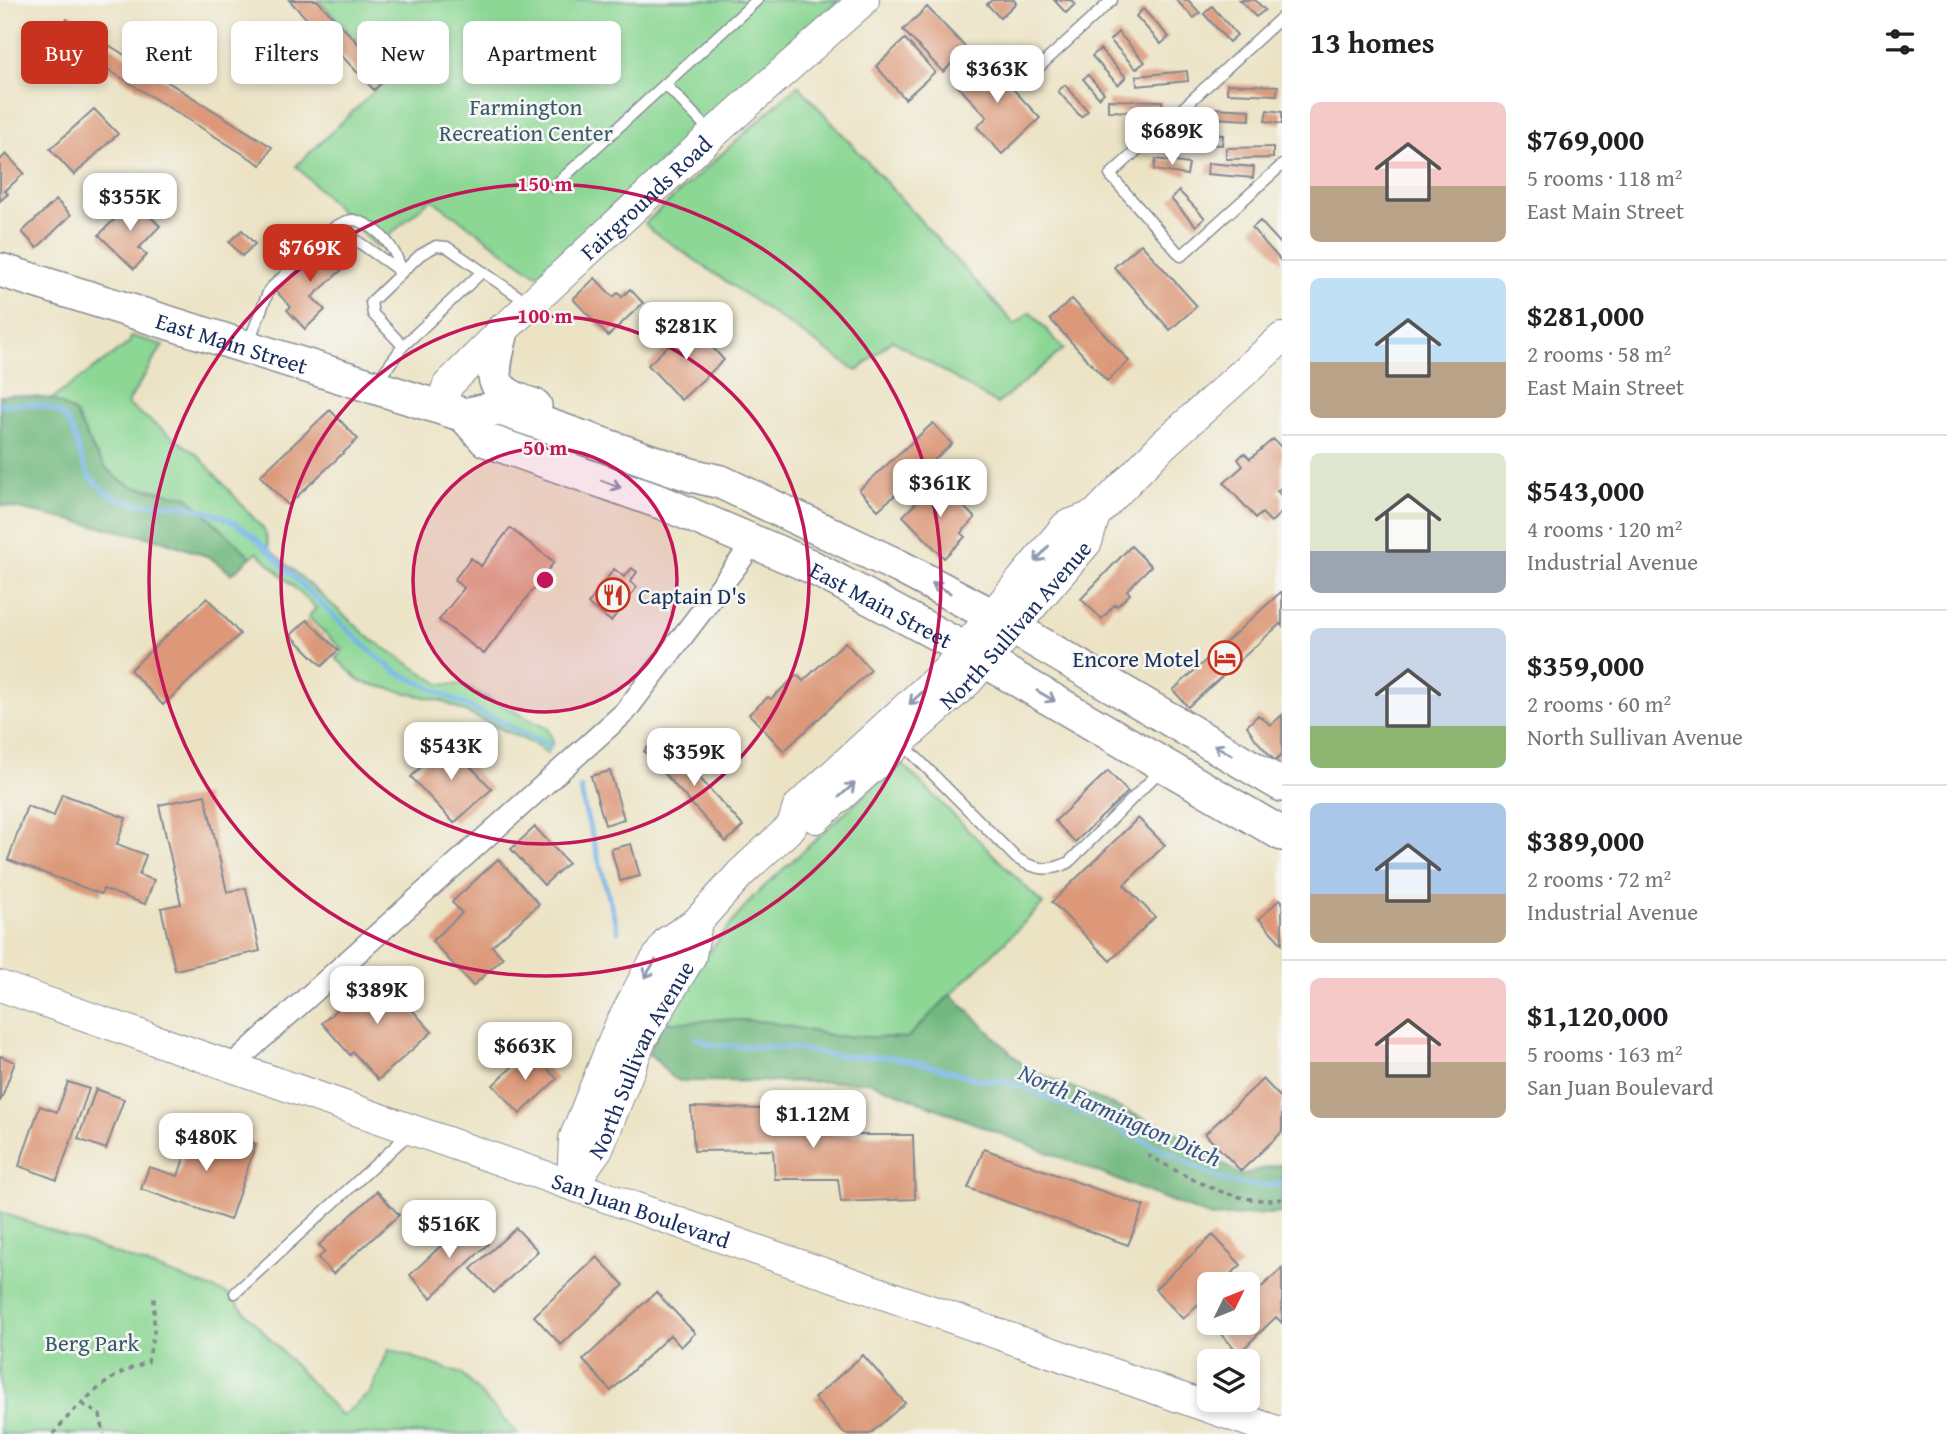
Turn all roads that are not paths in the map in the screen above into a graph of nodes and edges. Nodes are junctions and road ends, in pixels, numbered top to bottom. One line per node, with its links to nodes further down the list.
1 (757, 0): 6 (lane)
2 (864, 0): 7 (main road, Fairgrounds Road)
3 (1112, 0): 5 (lane)
4 (1282, 16): 8 (lane)
5 (1038, 68)
6 (665, 84): 7 (lane); 9 (lane)
7 (713, 134): 14 (main road, Fairgrounds Road)
8 (1282, 165)
9 (553, 187)
10 (336, 226): 12 (lane); 12 (lane); 17 (lane)
11 (0, 270): 17 (main road, East Main Street)
12 (401, 272): 13 (lane); 16 (lane)
13 (482, 272): 14 (lane); 16 (lane)
14 (531, 305): 15 (main road, Fairgrounds Road)
15 (502, 331): 20 (main road, Fairgrounds Road); 21 (main road)
16 (403, 346): 19 (lane)
17 (247, 347): 19 (main road, East Main Street)
18 (1279, 347): 24 (main road, North Sullivan Avenue)
19 (374, 386): 20 (main road, East Main Street)
20 (452, 411): 21 (main road, East Main Street); 23 (main road, East Main Street, one-way to 23)
21 (721, 482): 22 (main road, East Main Street)
22 (765, 502): 23 (main road); 24 (main road, East Main Street, one-way to 22)
23 (751, 539): 25 (main road, East Main Street); 33 (street)
24 (1004, 622): 25 (main road, North Sullivan Avenue); 26 (main road, East Main Street)
25 (976, 655): 27 (main road, North Sullivan Avenue); 28 (main road, East Main Street, one-way to 28); 30 (main road, North Sullivan Avenue, one-way to 30)
26 (1186, 729): 28 (main road); 29 (main road, East Main Street, one-way to 26)
27 (901, 743): 28 (lane); 30 (main road, North Sullivan Avenue, one-way to 27)
28 (1166, 765): 31 (main road, East Main Street)
29 (1282, 785)
30 (792, 826): 35 (main road, North Sullivan Avenue)
31 (1282, 834)
32 (0, 986): 33 (main road, San Juan Boulevard)
33 (230, 1067): 34 (main road, San Juan Boulevard)
34 (413, 1130): 35 (main road, San Juan Boulevard); 36 (lane)
35 (572, 1185): 37 (main road, San Juan Boulevard)
36 (235, 1293)
37 (1282, 1433)

